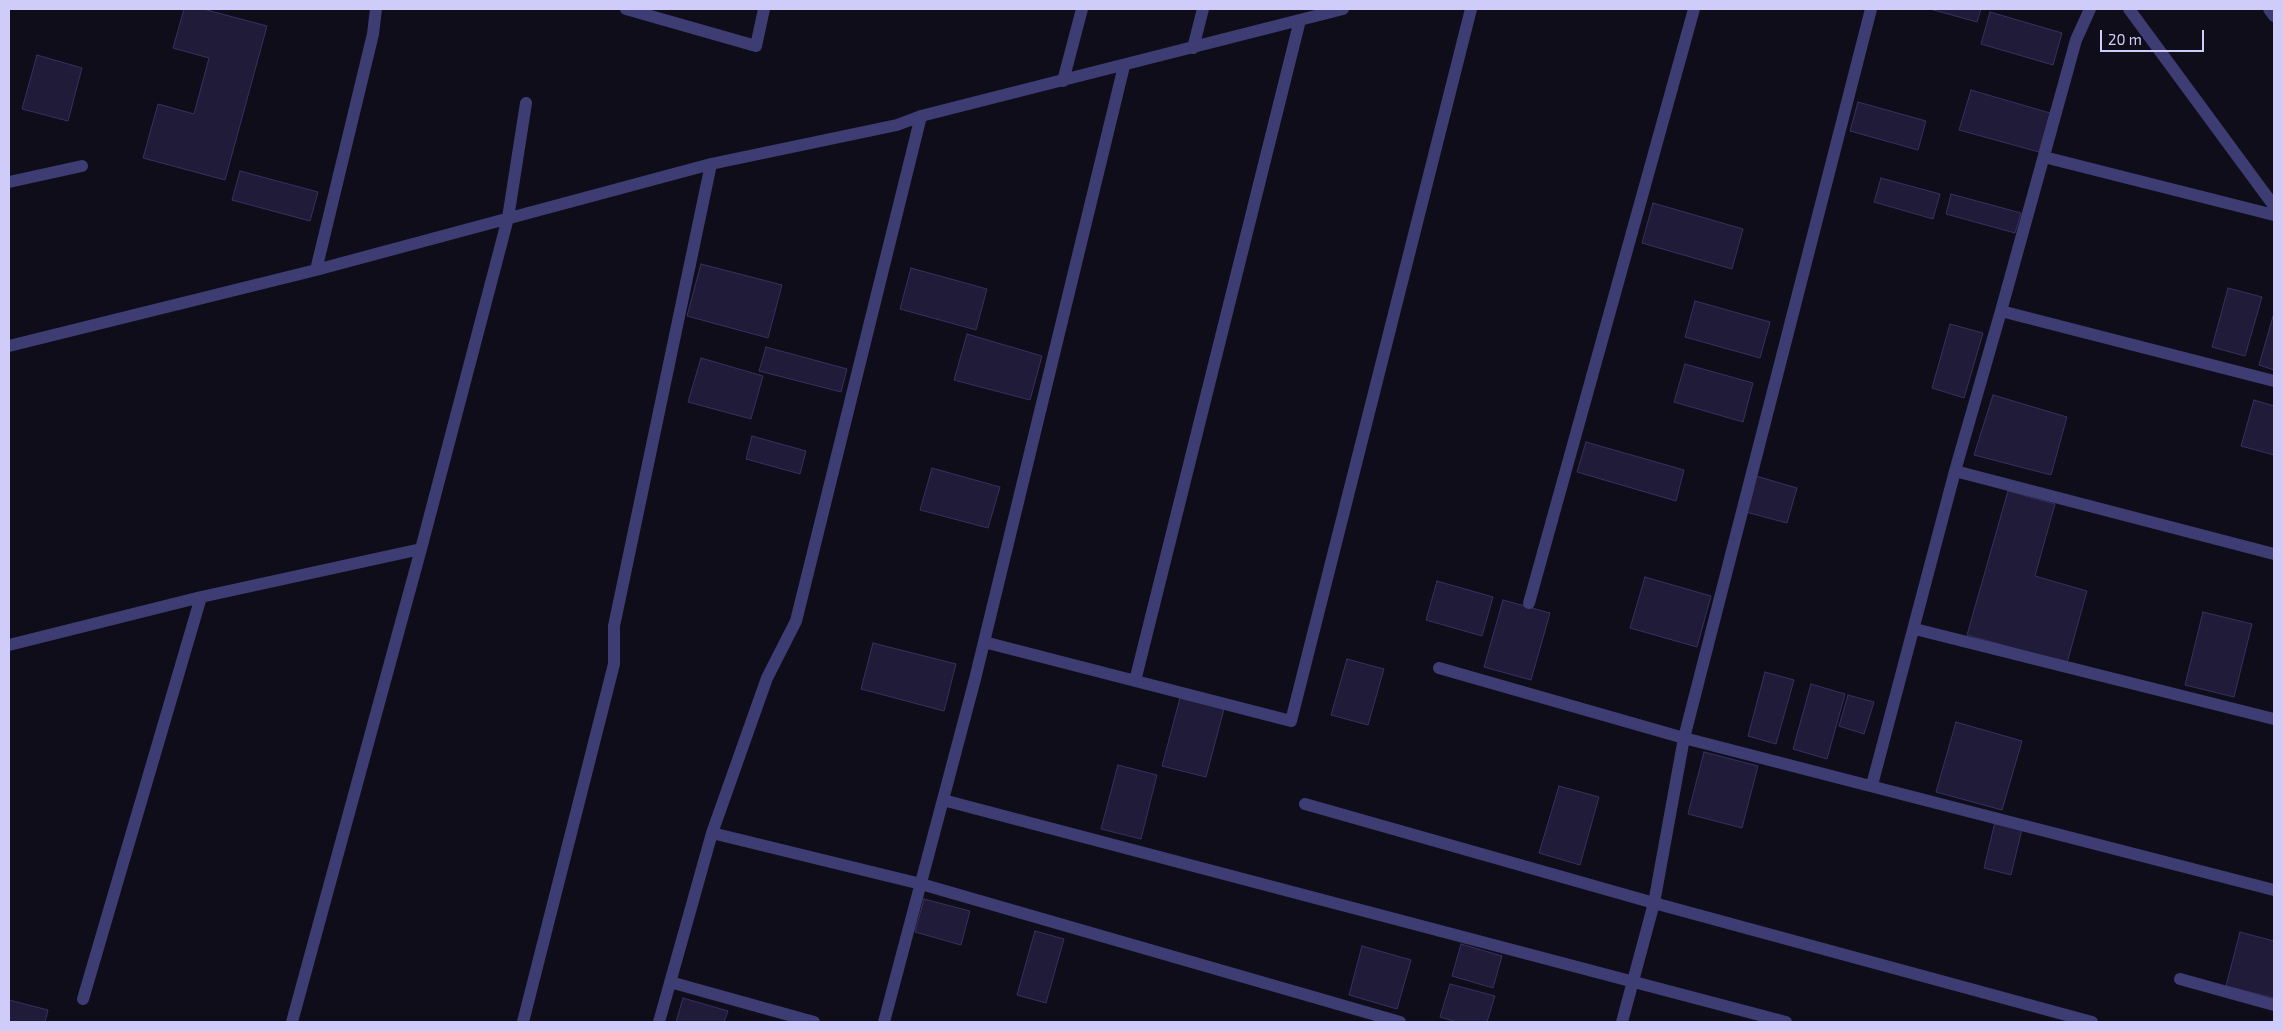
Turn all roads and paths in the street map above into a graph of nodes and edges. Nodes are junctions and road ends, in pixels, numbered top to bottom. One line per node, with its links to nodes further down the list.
1 (376, 9): 28 (street)
2 (626, 9): 13 (street)
3 (764, 9): 13 (street)
4 (1082, 9): 18 (street)
5 (1203, 9): 16 (street)
6 (1344, 9): 15 (street)
7 (1470, 9): 41 (street)
8 (1694, 9): 36 (street)
9 (1871, 9): 43 (street)
10 (2090, 9): 21 (street)
11 (2129, 9): 25 (street)
12 (2269, 9): 14 (street)
13 (648, 11)
14 (2274, 16)
15 (1300, 20): 16 (street); 41 (street)
16 (1193, 48): 17 (street)
17 (1124, 66): 18 (street); 38 (street)
18 (1063, 81): 20 (street)
19 (526, 103): 27 (street)
20 (921, 116): 22 (street); 47 (street)
21 (2044, 157): 26 (street); 29 (street)
22 (711, 164): 27 (street); 57 (street)
23 (82, 166): 24 (street)
24 (9, 182)
25 (2274, 206)
26 (2274, 215)
27 (508, 218): 28 (street); 33 (street)
28 (316, 270): 30 (street)
29 (2001, 312): 31 (street); 32 (street)
30 (9, 346)
31 (2274, 381)
32 (1955, 471): 34 (street); 37 (street)
33 (421, 548): 35 (street); 56 (street)
34 (2274, 554)
35 (201, 597): 39 (street); 54 (street)
36 (1529, 603)
37 (1915, 629): 42 (street); 44 (street)
38 (984, 642): 41 (street); 45 (street)
39 (9, 645)
40 (1439, 668): 43 (street)
41 (1135, 681)
42 (2274, 719)
43 (1684, 738): 44 (street); 50 (street)
44 (1872, 785): 49 (street)
45 (943, 800): 48 (street); 52 (street)
46 (1305, 804): 50 (street)
47 (712, 834): 48 (street); 53 (street)
48 (921, 884): 60 (street); 61 (street)
49 (2274, 890)
50 (1654, 903): 52 (street); 64 (street)
51 (2180, 979): 55 (street)
52 (1634, 981): 62 (street); 63 (street)
53 (670, 982): 58 (street); 59 (street)
54 (83, 999)
55 (2274, 1005)
56 (292, 1022)
57 (523, 1022)
58 (659, 1022)
59 (814, 1022)
60 (884, 1022)
61 (1400, 1022)
62 (1622, 1022)
63 (1786, 1022)
64 (2092, 1022)

